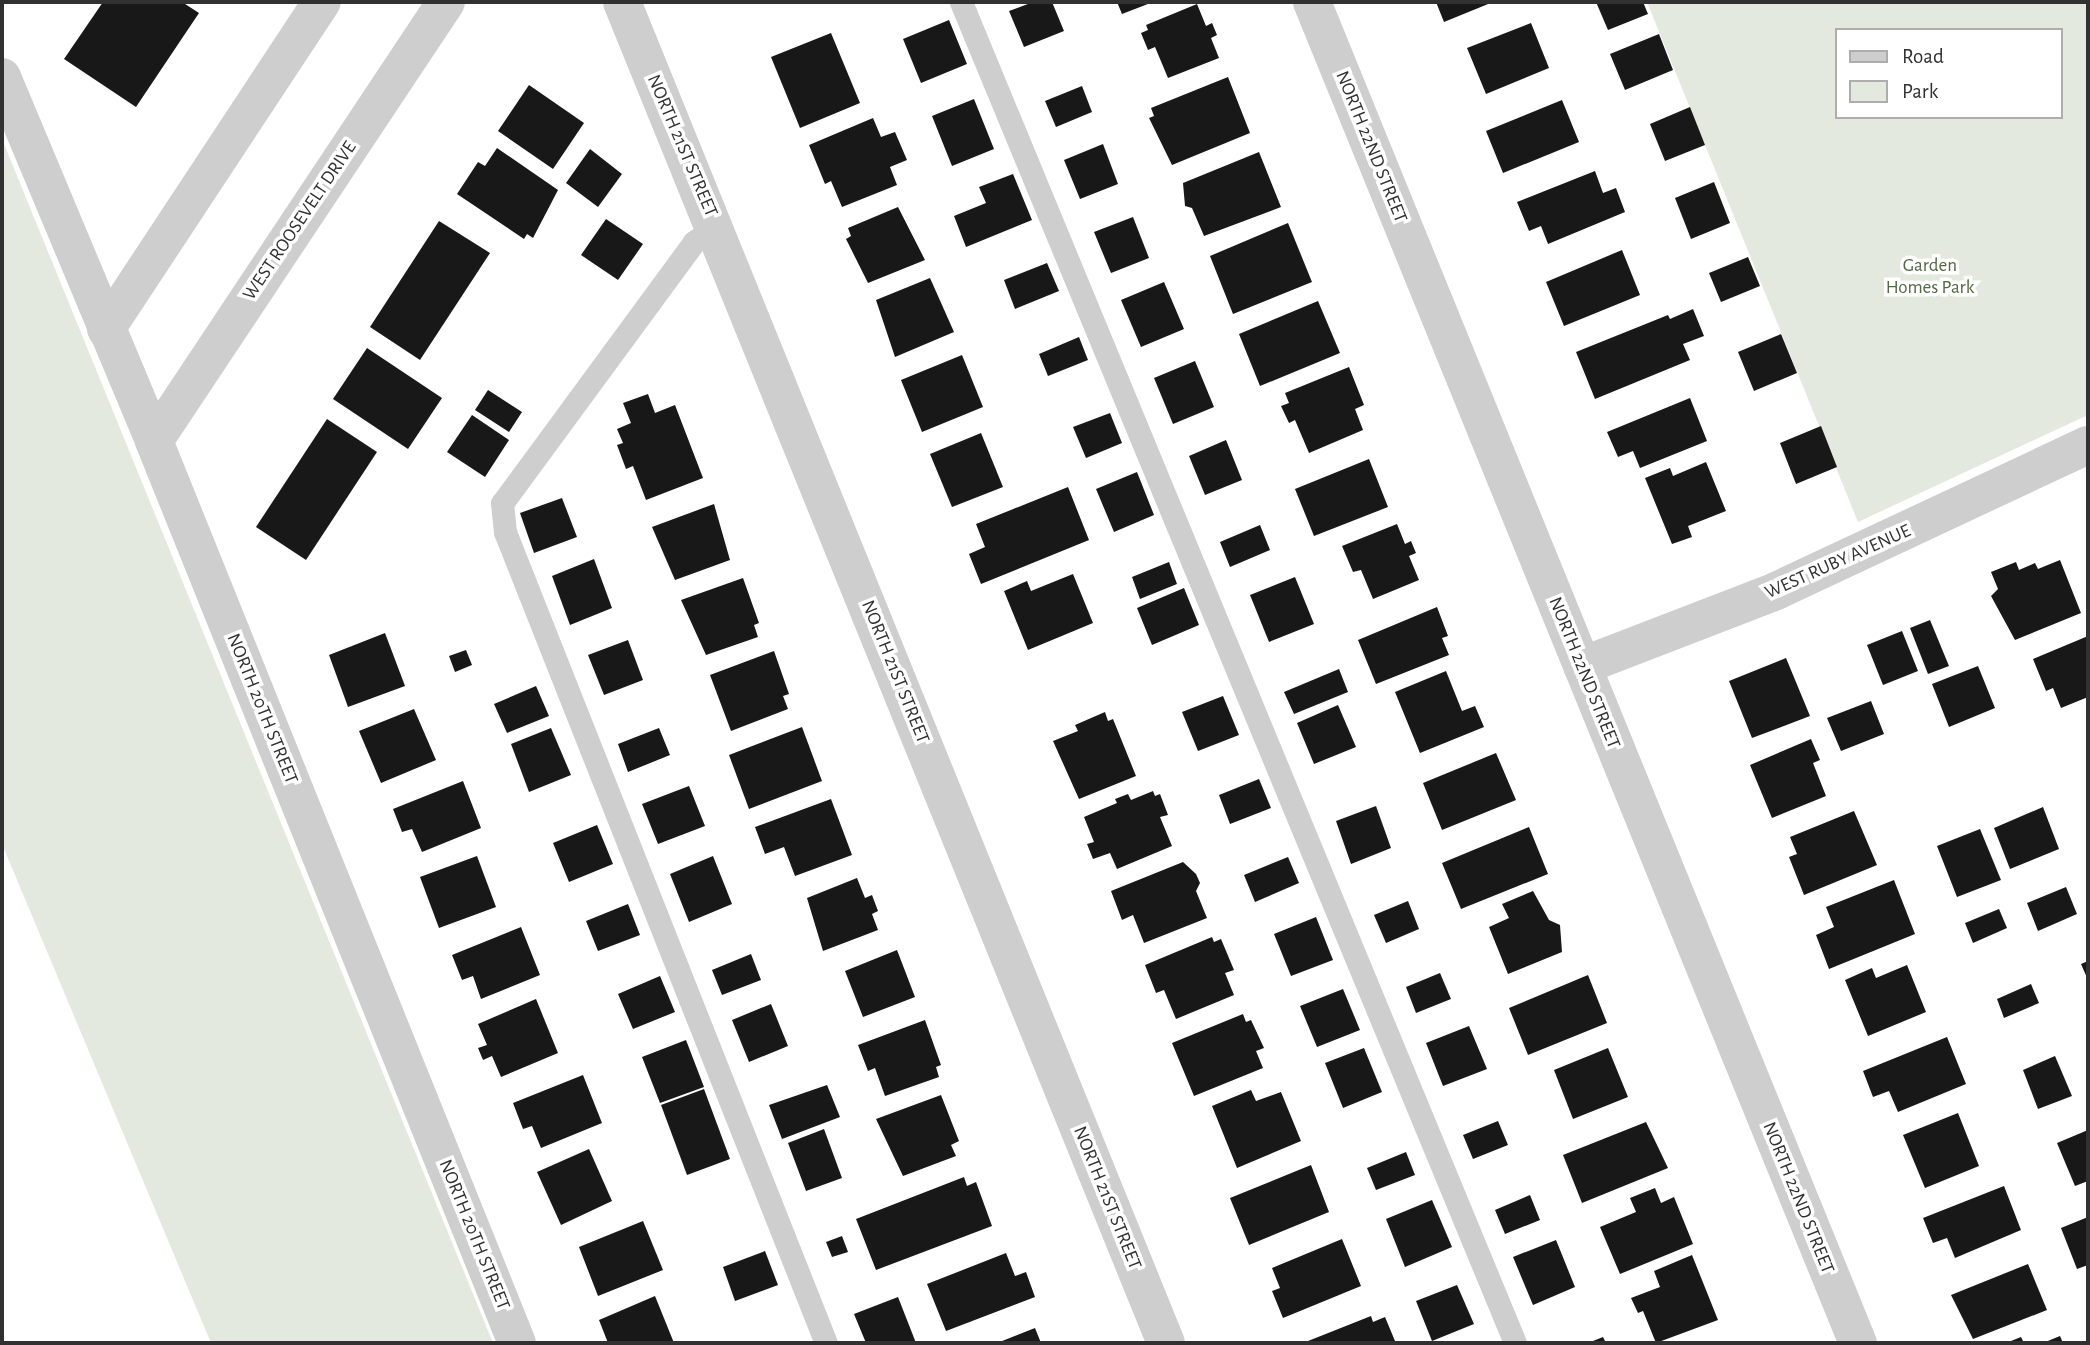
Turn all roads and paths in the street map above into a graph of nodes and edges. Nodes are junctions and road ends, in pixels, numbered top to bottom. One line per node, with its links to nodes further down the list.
1 (322, 2): 8 (street)
2 (446, 2): 9 (street, WEST ROOSEVELT DRIVE)
3 (622, 2): 7 (street, NORTH 21ST STREET)
4 (961, 2): 15 (lane)
5 (1312, 2): 11 (street, NORTH 22ND STREET)
6 (2, 77): 8 (street, NORTH 20TH STREET)
7 (716, 227): 13 (lane); 14 (street, NORTH 21ST STREET)
8 (106, 329): 9 (street, NORTH 20TH STREET)
9 (155, 441): 12 (street, NORTH 20TH STREET)
10 (2088, 445): 11 (street, WEST RUBY AVENUE)
11 (1582, 666): 16 (street, NORTH 22ND STREET)
12 (517, 1343)
13 (826, 1343)
14 (1166, 1343)
15 (1515, 1343)
16 (1858, 1343)

